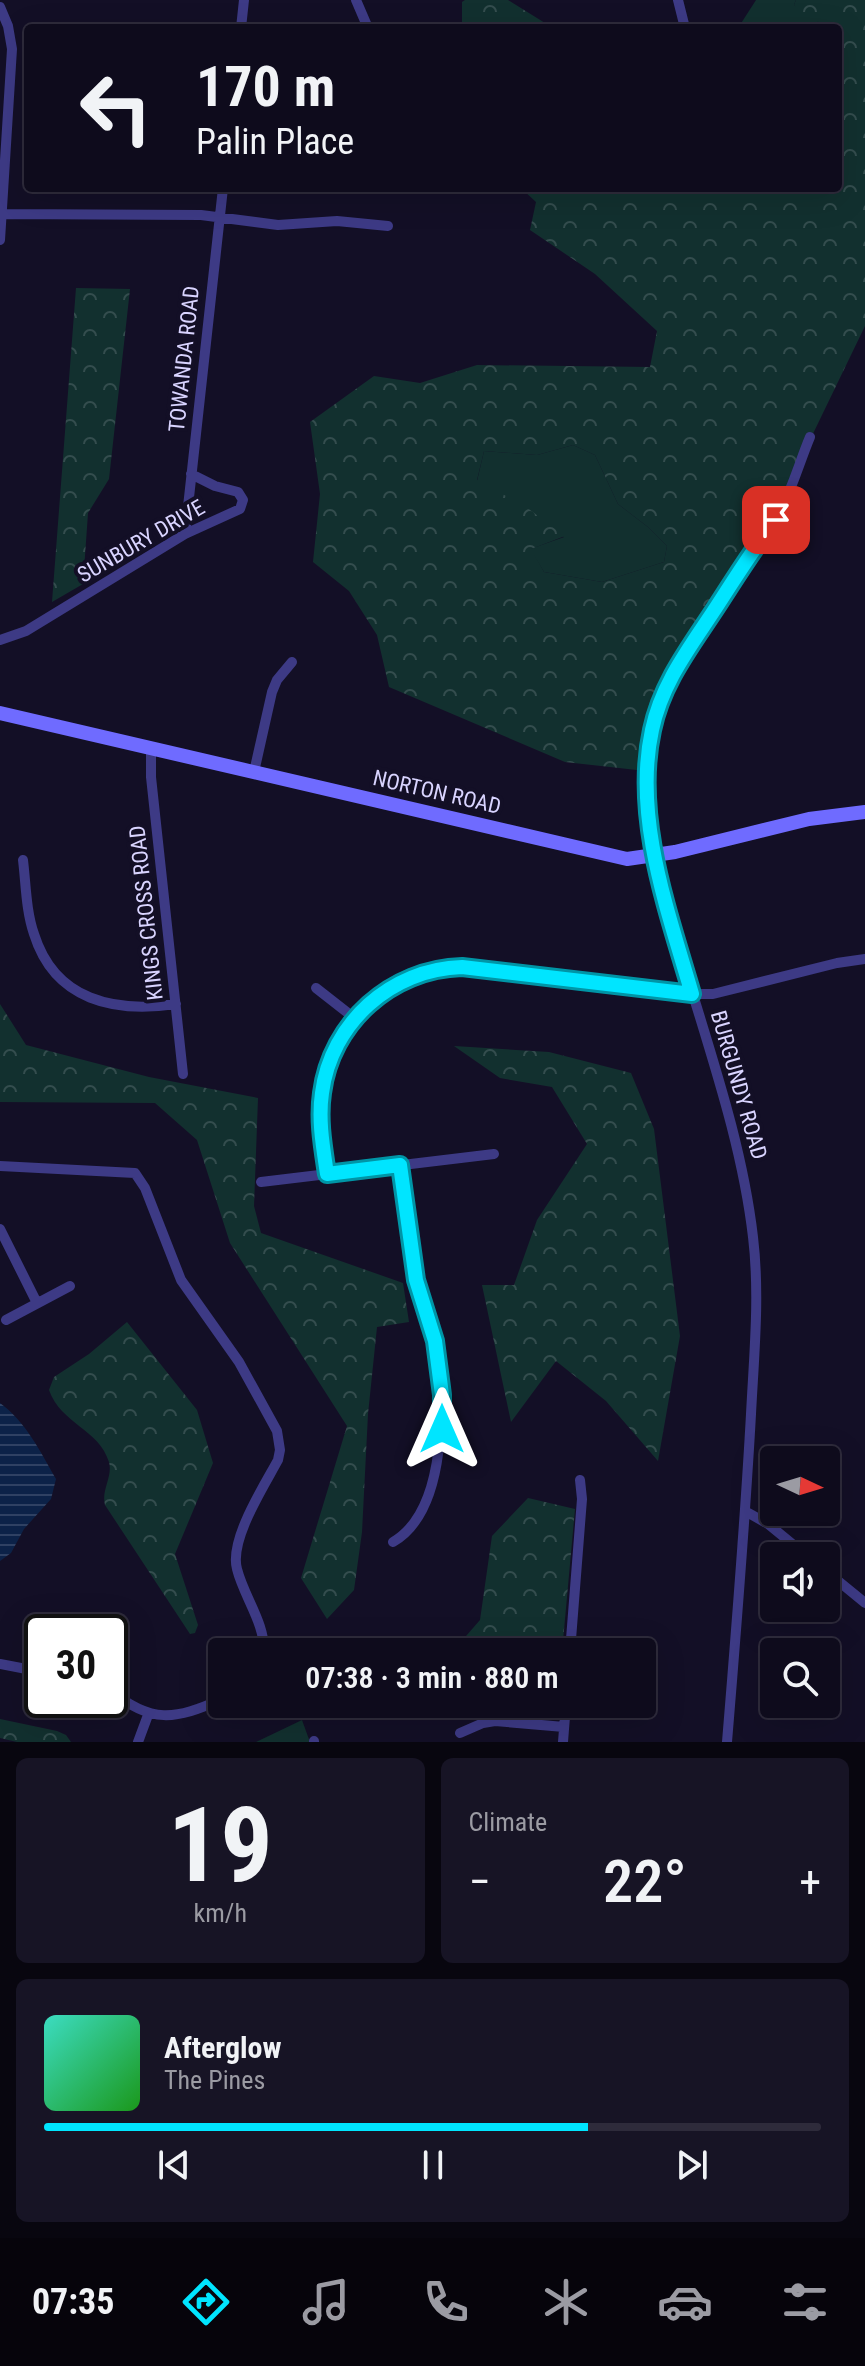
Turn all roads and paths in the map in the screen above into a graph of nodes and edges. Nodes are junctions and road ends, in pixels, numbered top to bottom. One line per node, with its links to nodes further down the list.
1 (244, 0): 5 (street)
2 (356, 0): 6 (street)
3 (678, 0): 7 (street)
4 (0, 7): 9 (street)
5 (241, 24)
6 (366, 24)
7 (684, 24)
8 (223, 192): 10 (street, TOWANDA ROAD)
9 (1, 214): 10 (street); 12 (street)
10 (220, 218): 11 (street); 14 (street, TOWANDA ROAD)
11 (388, 226)
12 (0, 240)
13 (810, 437): 22 (street, BURGUNDY ROAD)
14 (191, 474): 15 (street, TOWANDA ROAD); 15 (street, SUNBURY DRIVE)
15 (185, 534): 16 (street, SUNBURY DRIVE)
16 (0, 640)
17 (292, 662): 20 (street)
18 (0, 713): 19 (street, NORTON ROAD)
19 (151, 748): 20 (street, NORTON ROAD); 27 (street, KINGS CROSS ROAD)
20 (254, 772): 22 (street, NORTON ROAD)
21 (865, 812): 22 (street, NORTON ROAD)
22 (655, 856): 26 (street, BURGUNDY ROAD)
23 (23, 860): 27 (street)
24 (865, 959): 26 (street)
25 (316, 988): 28 (street)
26 (692, 994): 28 (street); 40 (street, BURGUNDY ROAD)
27 (176, 1004): 29 (street, KINGS CROSS ROAD)
28 (353, 1017): 33 (street)
29 (183, 1074)
30 (494, 1154): 31 (street)
31 (400, 1165): 33 (street); 41 (street)
32 (0, 1166): 45 (street)
33 (327, 1174): 34 (street)
34 (261, 1182)
35 (0, 1229): 37 (street)
36 (70, 1286): 37 (street)
37 (37, 1303): 38 (street)
38 (6, 1320)
39 (580, 1480): 46 (street)
40 (745, 1511): 42 (street); 57 (street, BURGUNDY ROAD)
41 (393, 1542)
42 (790, 1542)
43 (840, 1582): 44 (street)
44 (865, 1603)
45 (262, 1638)
46 (571, 1638)
47 (0, 1664): 48 (street)
48 (24, 1669)
49 (128, 1704): 51 (street)
50 (208, 1705): 51 (street)
51 (148, 1715): 55 (street)
52 (565, 1718): 53 (street)
53 (564, 1727): 54 (street); 56 (street)
54 (460, 1733)
55 (138, 1742)
56 (563, 1742)
57 (727, 1742)

